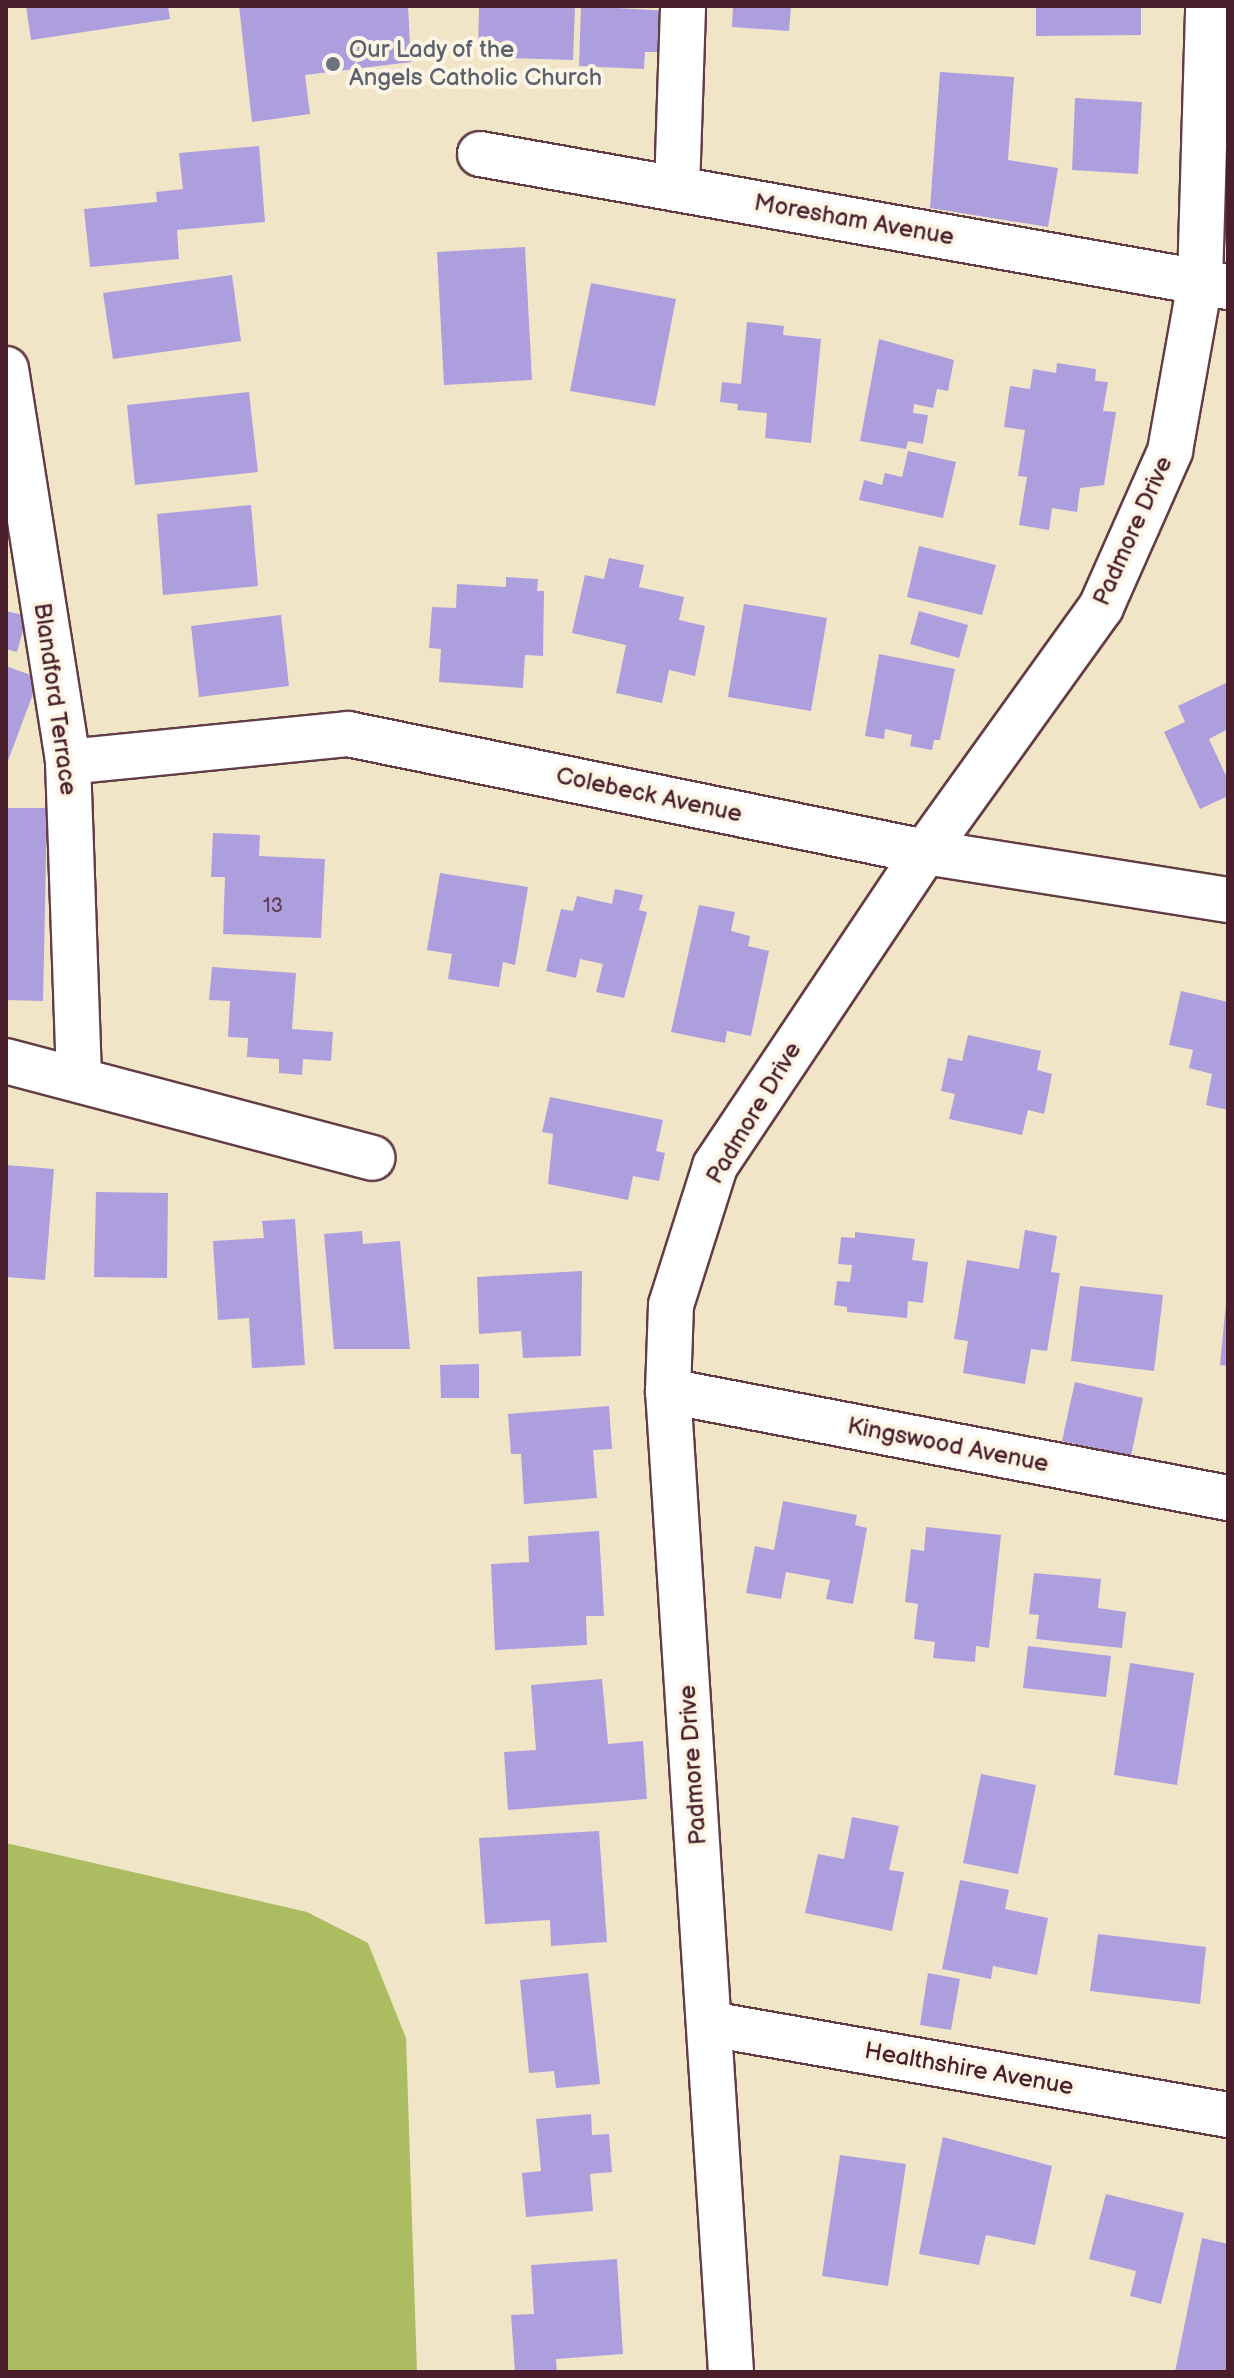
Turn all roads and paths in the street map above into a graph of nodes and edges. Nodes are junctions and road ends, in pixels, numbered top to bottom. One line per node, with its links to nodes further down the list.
1 (683, 6): 4 (street)
2 (1208, 6): 5 (street, Padmore Drive)
3 (480, 154): 4 (street, Moresham Avenue)
4 (677, 189): 5 (street, Moresham Avenue)
5 (1214, 285): 9 (street, Padmore Drive)
6 (6, 369): 7 (street, Blandford Terrace)
7 (18, 518): 8 (street, Blandford Terrace)
8 (68, 762): 9 (street, Colebeck Avenue); 12 (street, Blandford Terrace)
9 (925, 852): 10 (street, Colebeck Avenue); 14 (street, Padmore Drive)
10 (1228, 900)
11 (6, 1061): 12 (street)
12 (79, 1079): 13 (street)
13 (372, 1158)
14 (668, 1391): 15 (street, Kingswood Avenue); 16 (street, Padmore Drive)
15 (1228, 1498)
16 (710, 2024): 17 (street, Healthshire Avenue); 18 (street, Padmore Drive)
17 (1228, 2115)
18 (731, 2372)

